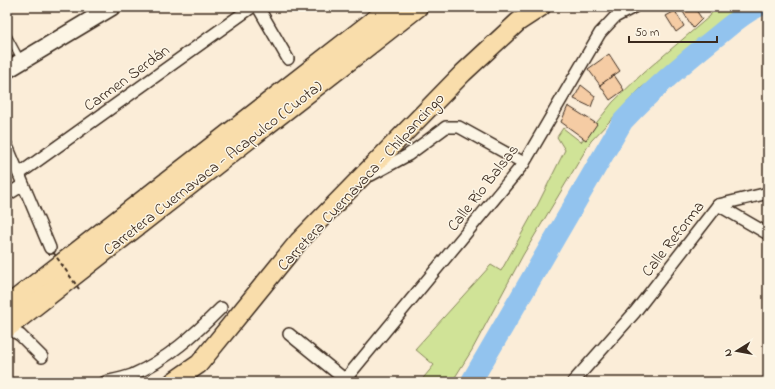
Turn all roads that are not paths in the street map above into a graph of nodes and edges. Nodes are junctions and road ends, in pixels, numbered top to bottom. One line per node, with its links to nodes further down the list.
1 (112, 7): 10 (street)
2 (252, 7): 14 (street, Carmen Serdán)
3 (258, 7): 9 (street)
4 (392, 7): 22 (highway, Carretera Cuernavaca - Acapulco (Cuota))
5 (417, 7): 24 (highway, Carretera Cuernavaca - Acapulco (Cuota))
6 (541, 7): 15 (main road, Carretera Cuernavaca - Chilpancingo)
7 (634, 7): 13 (street, Calle Río Balsas)
8 (7, 34): 10 (lane)
9 (288, 60)
10 (21, 62): 11 (street)
11 (7, 70)
12 (7, 146): 14 (street)
13 (524, 164): 15 (street); 27 (street, Calle Río Balsas)
14 (19, 174): 16 (street)
15 (356, 182): 29 (main road, Carretera Cuernavaca - Chilpancingo)
16 (23, 185): 18 (street); 21 (street)
17 (768, 193): 19 (street, Calle Reforma)
18 (7, 195)
19 (718, 205): 20 (street); 30 (street, Calle Reforma)
20 (768, 234)
21 (51, 250)
22 (7, 307)
23 (222, 308): 28 (street)
24 (7, 327): 26 (street)
25 (289, 334): 27 (street)
26 (42, 357)
27 (345, 381)
28 (105, 382)
29 (173, 382)
30 (573, 382)

